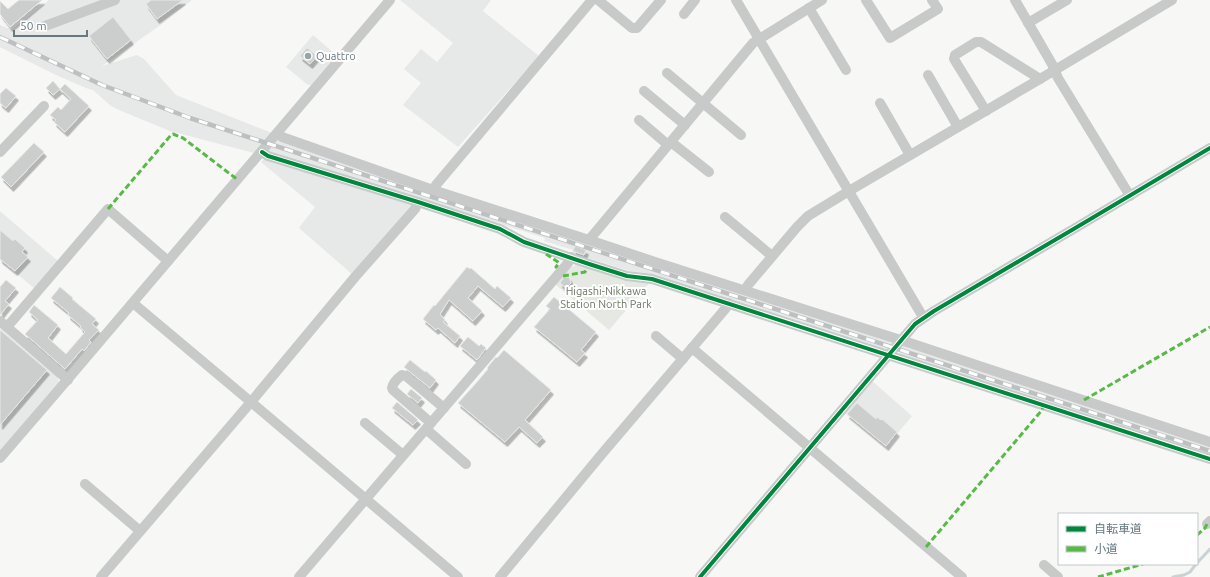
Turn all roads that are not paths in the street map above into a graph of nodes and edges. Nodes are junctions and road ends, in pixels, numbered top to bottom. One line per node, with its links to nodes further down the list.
1 (115, 0): 18 (street)
2 (390, 0): 33 (street)
3 (592, 0): 41 (street)
4 (598, 0): 5 (street)
5 (661, 0)
6 (695, 0): 16 (street)
7 (736, 0): 19 (street)
8 (822, 0): 15 (street)
9 (866, 0): 10 (street)
10 (932, 0)
11 (1015, 0): 17 (street)
12 (1067, 0): 17 (street)
13 (1172, 0): 14 (street)
14 (1157, 4): 21 (street)
15 (809, 8): 19 (street); 20 (street)
16 (684, 14)
17 (1028, 23): 21 (street)
18 (45, 26)
19 (759, 39): 26 (street); 42 (street)
20 (846, 70)
21 (1055, 70): 24 (street); 43 (street)
22 (667, 73): 26 (street)
23 (928, 75): 32 (street)
24 (1040, 79): 29 (street); 29 (street)
25 (644, 91): 31 (street)
26 (703, 103): 31 (street); 34 (street)
27 (880, 103): 39 (street)
28 (44, 106): 37 (street)
29 (986, 110): 32 (street)
30 (639, 120): 35 (street)
31 (685, 125): 35 (street)
32 (958, 127): 39 (street)
33 (278, 133): 38 (street); 41 (street)
34 (741, 135)
35 (670, 143): 40 (street); 46 (street)
36 (1210, 148): 43 (street)
37 (0, 152)
38 (262, 152): 44 (street); 49 (street)
39 (910, 155): 42 (street)
40 (709, 172)
41 (433, 190): 46 (street)
42 (849, 191): 47 (street); 53 (street)
43 (1130, 196): 53 (street)
44 (418, 202): 48 (street); 61 (street)
45 (725, 217): 47 (street)
46 (589, 240): 50 (street)
47 (772, 256): 50 (street)
48 (570, 257): 52 (street); 62 (street)
49 (168, 261): 51 (street); 54 (street)
50 (745, 290): 56 (street)
51 (133, 303): 60 (street); 61 (street)
52 (728, 303): 57 (street); 58 (street)
53 (923, 317): 56 (street)
54 (4, 324): 60 (street)
55 (656, 336): 59 (street)
56 (900, 340): 58 (street); 65 (street)
57 (692, 348): 59 (street); 66 (street)
58 (889, 355): 66 (street); 69 (street)
59 (683, 359): 78 (street)
60 (68, 380): 68 (street)
61 (251, 402): 72 (street); 73 (street)
62 (444, 408): 64 (street); 64 (street)
63 (365, 423): 67 (street)
64 (429, 426): 67 (street); 70 (street)
65 (1210, 442)
66 (810, 448): 79 (street); 80 (street)
67 (403, 455): 72 (street)
68 (0, 458)
69 (1210, 459)
70 (466, 464)
71 (85, 484): 73 (street)
72 (366, 499): 76 (street); 77 (street)
73 (140, 531): 75 (street)
74 (1044, 565): 81 (street)
75 (100, 577)
76 (299, 577)
77 (458, 577)
78 (500, 577)
79 (700, 577)
80 (962, 577)
81 (1058, 577)

